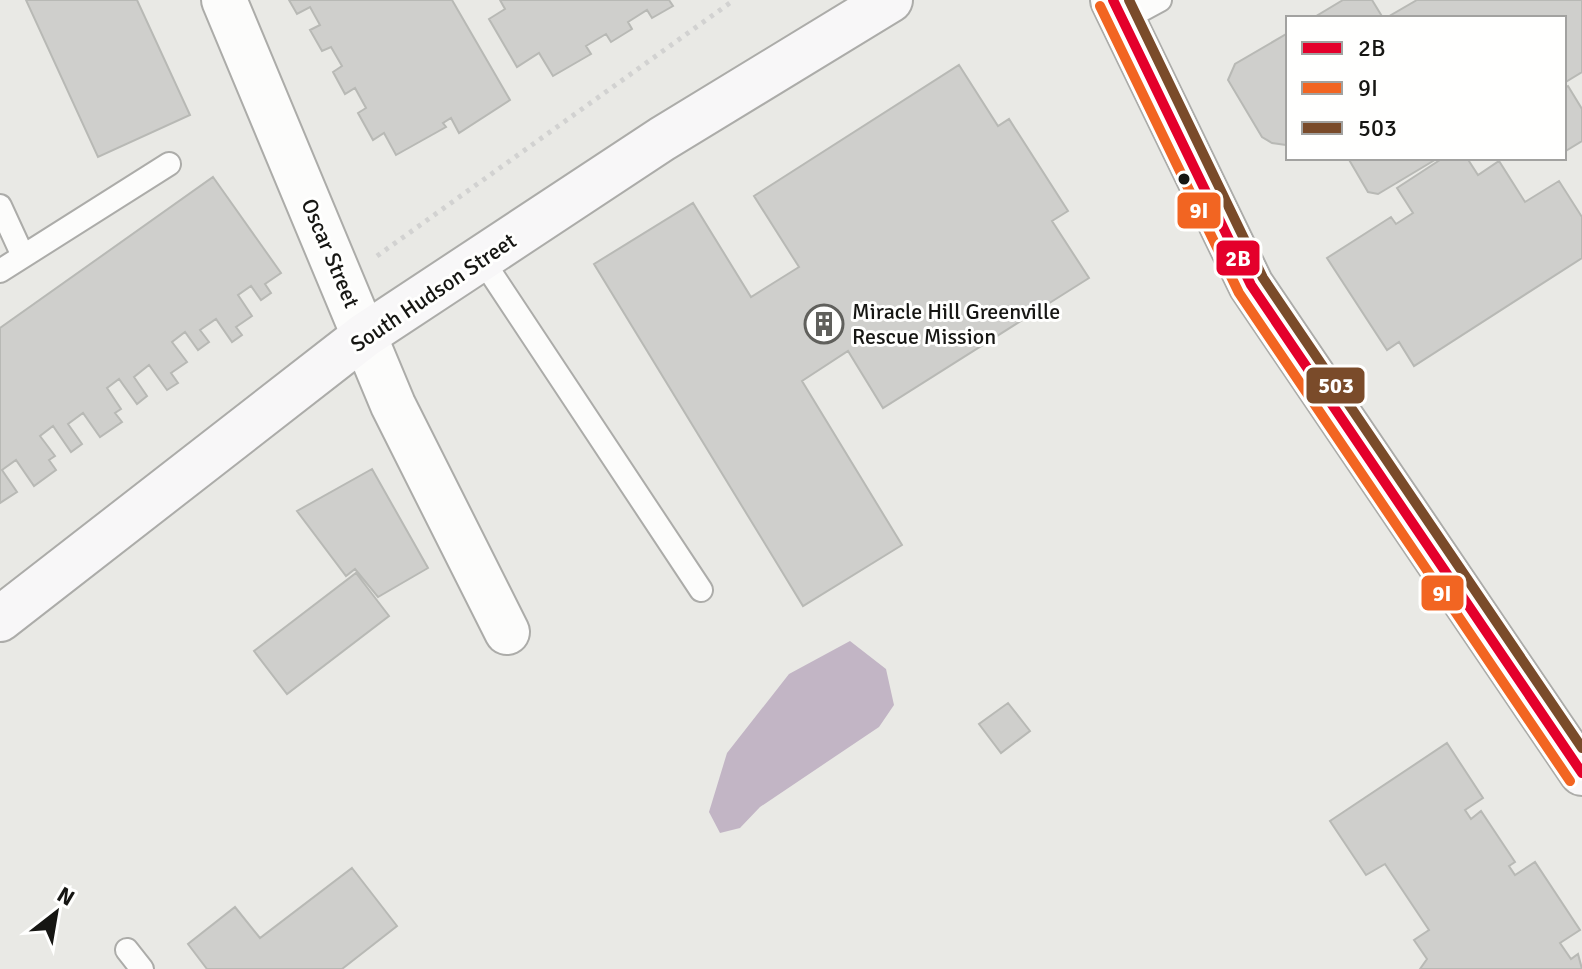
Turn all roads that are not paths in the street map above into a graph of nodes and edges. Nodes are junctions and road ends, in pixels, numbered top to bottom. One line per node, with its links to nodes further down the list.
1 (224, 0): 9 (street, Oscar Street)
2 (890, 0): 7 (street, South Hudson Street)
3 (1132, 7): 13 (street)
4 (169, 164): 6 (lane)
5 (0, 206): 6 (lane)
6 (23, 256): 8 (lane)
7 (481, 258): 9 (street, South Hudson Street); 10 (lane)
8 (0, 271)
9 (365, 335): 11 (street, South Hudson Street); 12 (street, Oscar Street)
10 (701, 590)
11 (0, 619)
12 (507, 632)
13 (1582, 773)
14 (127, 950): 15 (lane)
15 (142, 969)

